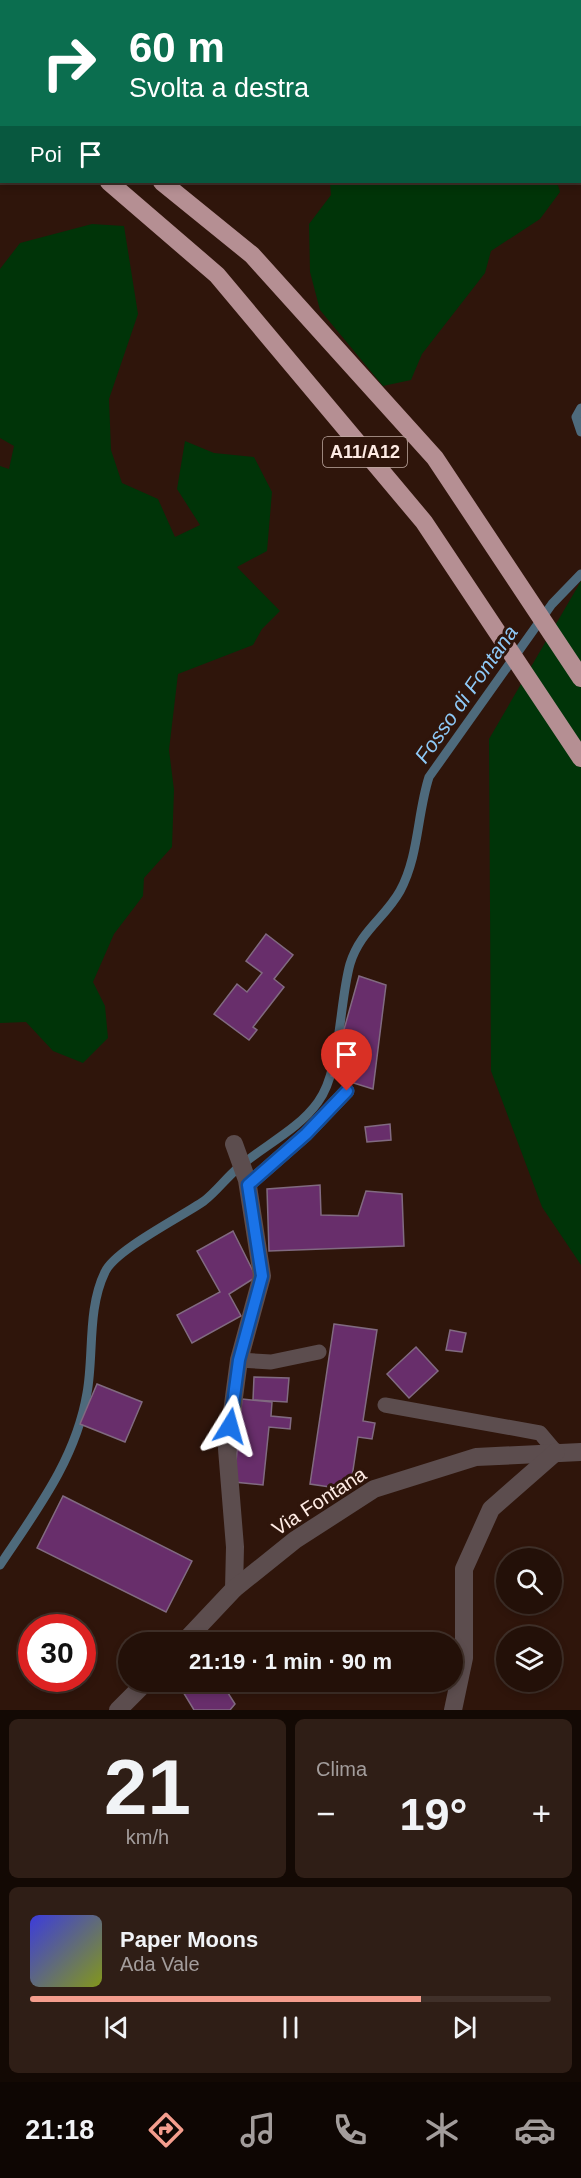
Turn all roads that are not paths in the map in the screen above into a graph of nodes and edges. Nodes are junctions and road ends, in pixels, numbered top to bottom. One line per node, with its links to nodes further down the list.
1 (110, 183): 4 (highway, A11/A12)
2 (163, 183): 3 (highway, A11/A12)
3 (581, 678)
4 (581, 758)
5 (347, 1091): 7 (lane)
6 (235, 1148): 7 (street)
7 (247, 1183): 9 (street)
8 (319, 1352): 9 (lane)
9 (239, 1360): 13 (street)
10 (385, 1405): 11 (lane)
11 (556, 1452): 12 (street, Via Fontana); 13 (street, Via Fontana); 17 (street)
12 (581, 1452)
13 (234, 1588): 14 (street, Via Fontana)
14 (193, 1632)
15 (136, 1692): 16 (street)
16 (118, 1710)
17 (453, 1710)

